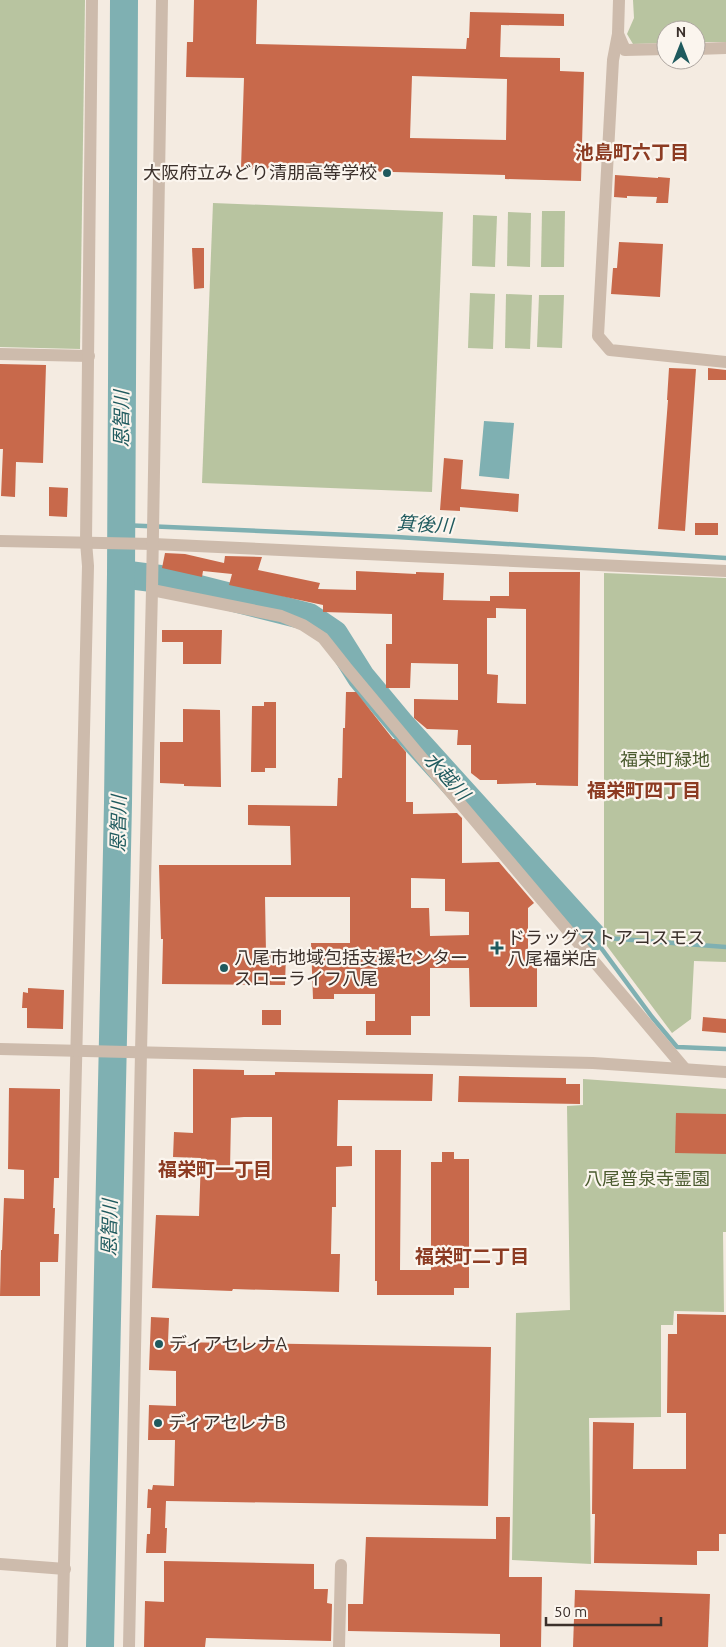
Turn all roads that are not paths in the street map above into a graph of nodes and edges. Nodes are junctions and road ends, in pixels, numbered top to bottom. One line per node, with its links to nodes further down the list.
1 (92, 0): 9 (street)
2 (162, 0): 13 (street)
3 (620, 0): 4 (street)
4 (618, 34): 7 (street); 10 (street)
5 (706, 48): 6 (street)
6 (726, 48)
7 (656, 49)
8 (0, 354): 9 (street)
9 (89, 356): 12 (street)
10 (726, 362)
11 (0, 541): 12 (street)
12 (89, 542): 13 (street); 17 (street)
13 (147, 544): 14 (street); 15 (street)
14 (726, 570)
15 (151, 587): 18 (street); 19 (street)
16 (0, 1049): 17 (street)
17 (79, 1051): 18 (street); 23 (street)
18 (136, 1052): 19 (street); 25 (street)
19 (685, 1069): 20 (street)
20 (726, 1072)
21 (0, 1564): 23 (street)
22 (342, 1565): 26 (street)
23 (65, 1569): 24 (street)
24 (62, 1647)
25 (129, 1647)
26 (339, 1647)

